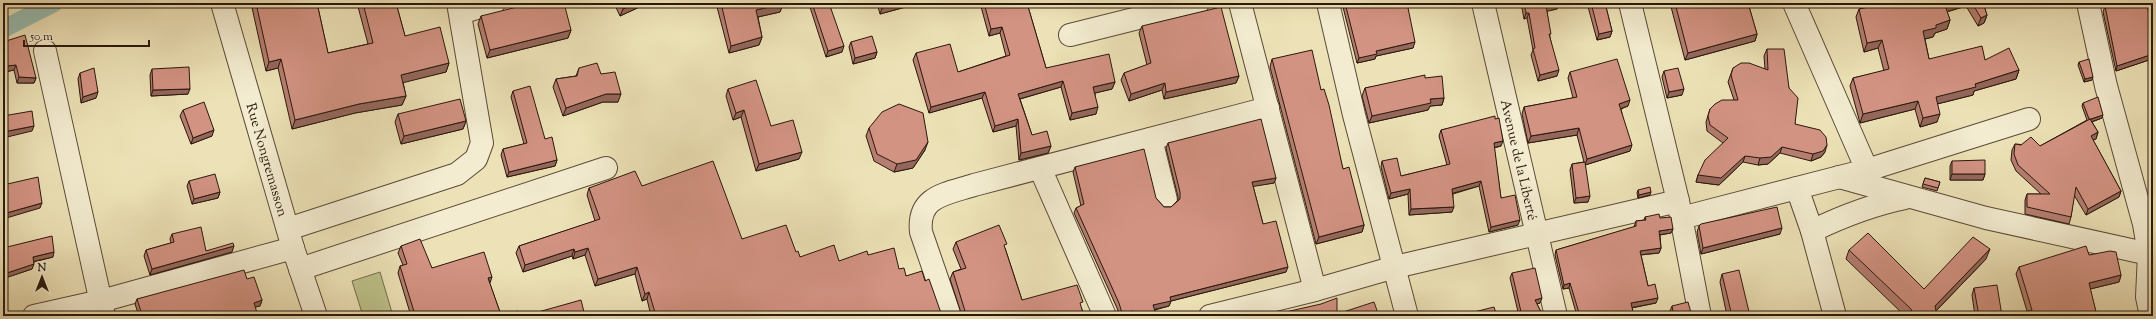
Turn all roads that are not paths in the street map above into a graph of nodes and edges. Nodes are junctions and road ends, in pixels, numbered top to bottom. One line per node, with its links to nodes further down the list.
1 (222, 3): 26 (street, Rue Nongremasson)
2 (494, 3): 10 (street)
3 (1198, 3): 11 (street)
4 (1240, 3): 13 (street)
5 (1328, 3): 28 (street)
6 (1483, 3): 25 (street, Avenue de la Liberté)
7 (1630, 3): 23 (street)
8 (1794, 3): 18 (street)
9 (2088, 3): 27 (street)
10 (459, 8): 26 (street)
11 (1070, 35)
12 (45, 51): 31 (street)
13 (1268, 108): 15 (street); 30 (street)
14 (2029, 119): 18 (street)
15 (1151, 139): 17 (street); 22 (street)
16 (606, 168): 29 (street)
17 (1040, 168): 35 (street); 36 (street)
18 (1866, 170): 19 (street)
19 (1836, 176): 20 (street); 21 (street)
20 (1797, 188): 23 (street); 24 (street)
21 (1909, 197): 24 (street); 27 (street)
22 (1166, 200)
23 (1680, 210): 25 (street); 40 (street)
24 (1812, 231): 41 (street)
25 (1538, 234): 28 (street); 39 (street, Avenue de la Liberté)
26 (290, 239): 29 (street, Rue Nongremasson); 31 (street)
27 (2149, 254): 42 (street)
28 (1395, 267): 30 (street); 38 (street)
29 (300, 269): 34 (street, Rue Nongremasson)
30 (1315, 290): 32 (street)
31 (102, 308): 33 (street)
32 (1254, 311): 37 (street)
33 (34, 316)
34 (316, 316)
35 (950, 316)
36 (1105, 316)
37 (1210, 316)
38 (1407, 316)
39 (1556, 316)
40 (1700, 316)
41 (1835, 316)
42 (2151, 316)

